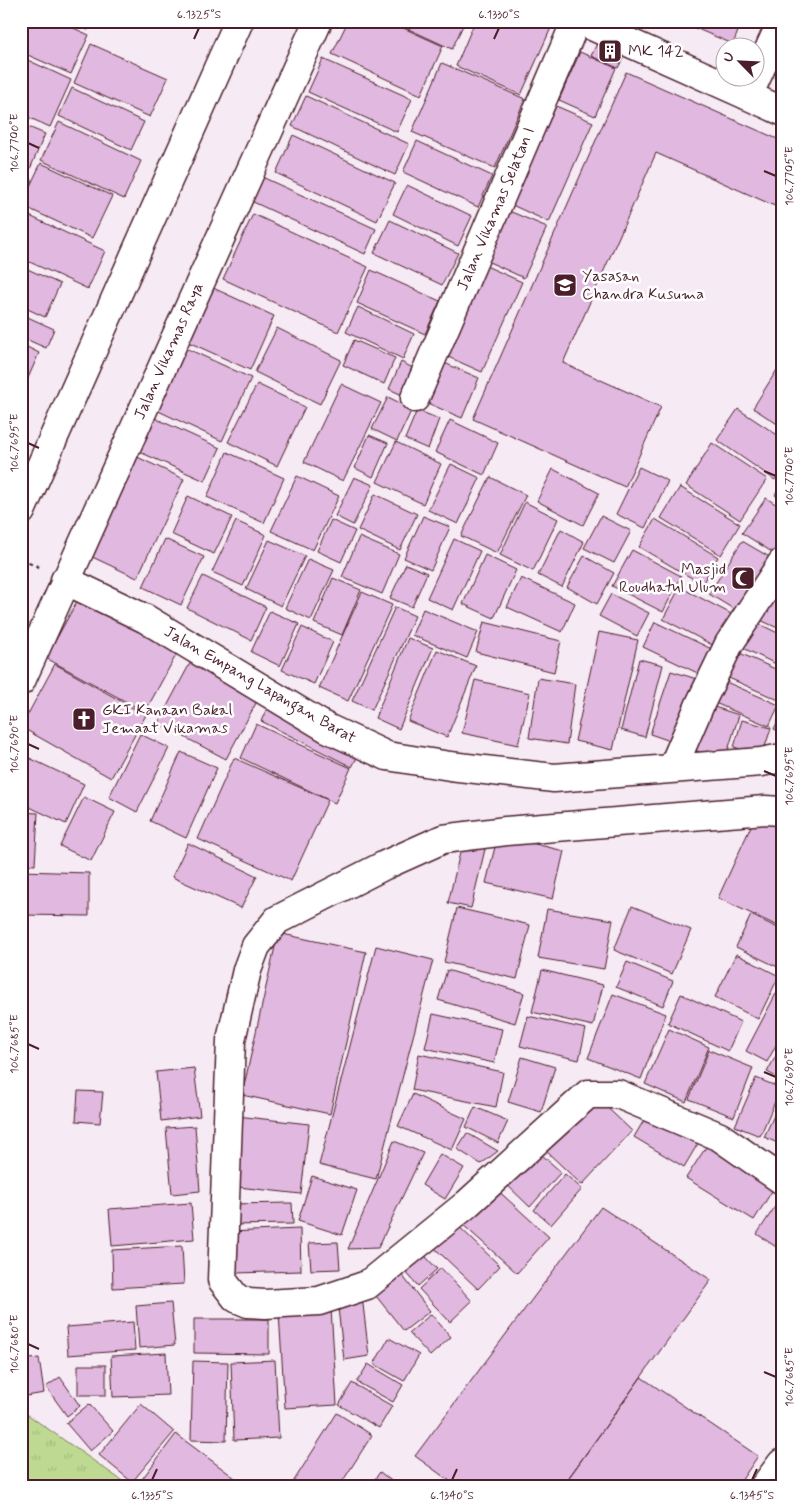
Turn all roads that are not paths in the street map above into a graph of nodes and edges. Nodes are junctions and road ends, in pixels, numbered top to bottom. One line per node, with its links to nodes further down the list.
1 (240, 21): 9 (street)
2 (318, 21): 11 (street, Jalan Vikamas Raya)
3 (576, 21): 8 (street, Jalan Vikamas Selatan I)
4 (580, 21): 6 (street)
5 (782, 21): 6 (street)
6 (748, 96): 7 (street)
7 (782, 111)
8 (416, 398)
9 (21, 511)
10 (782, 563): 14 (street)
11 (57, 576): 12 (street, Jalan Vikamas Raya); 14 (street, Jalan Empang Lapangan Barat)
12 (21, 681)
13 (772, 760): 14 (street, Jalan Empang Lapangan Barat)
14 (673, 767)
15 (782, 811): 16 (street)
16 (782, 1180)
17 (782, 1463): 18 (street)
18 (764, 1487)

